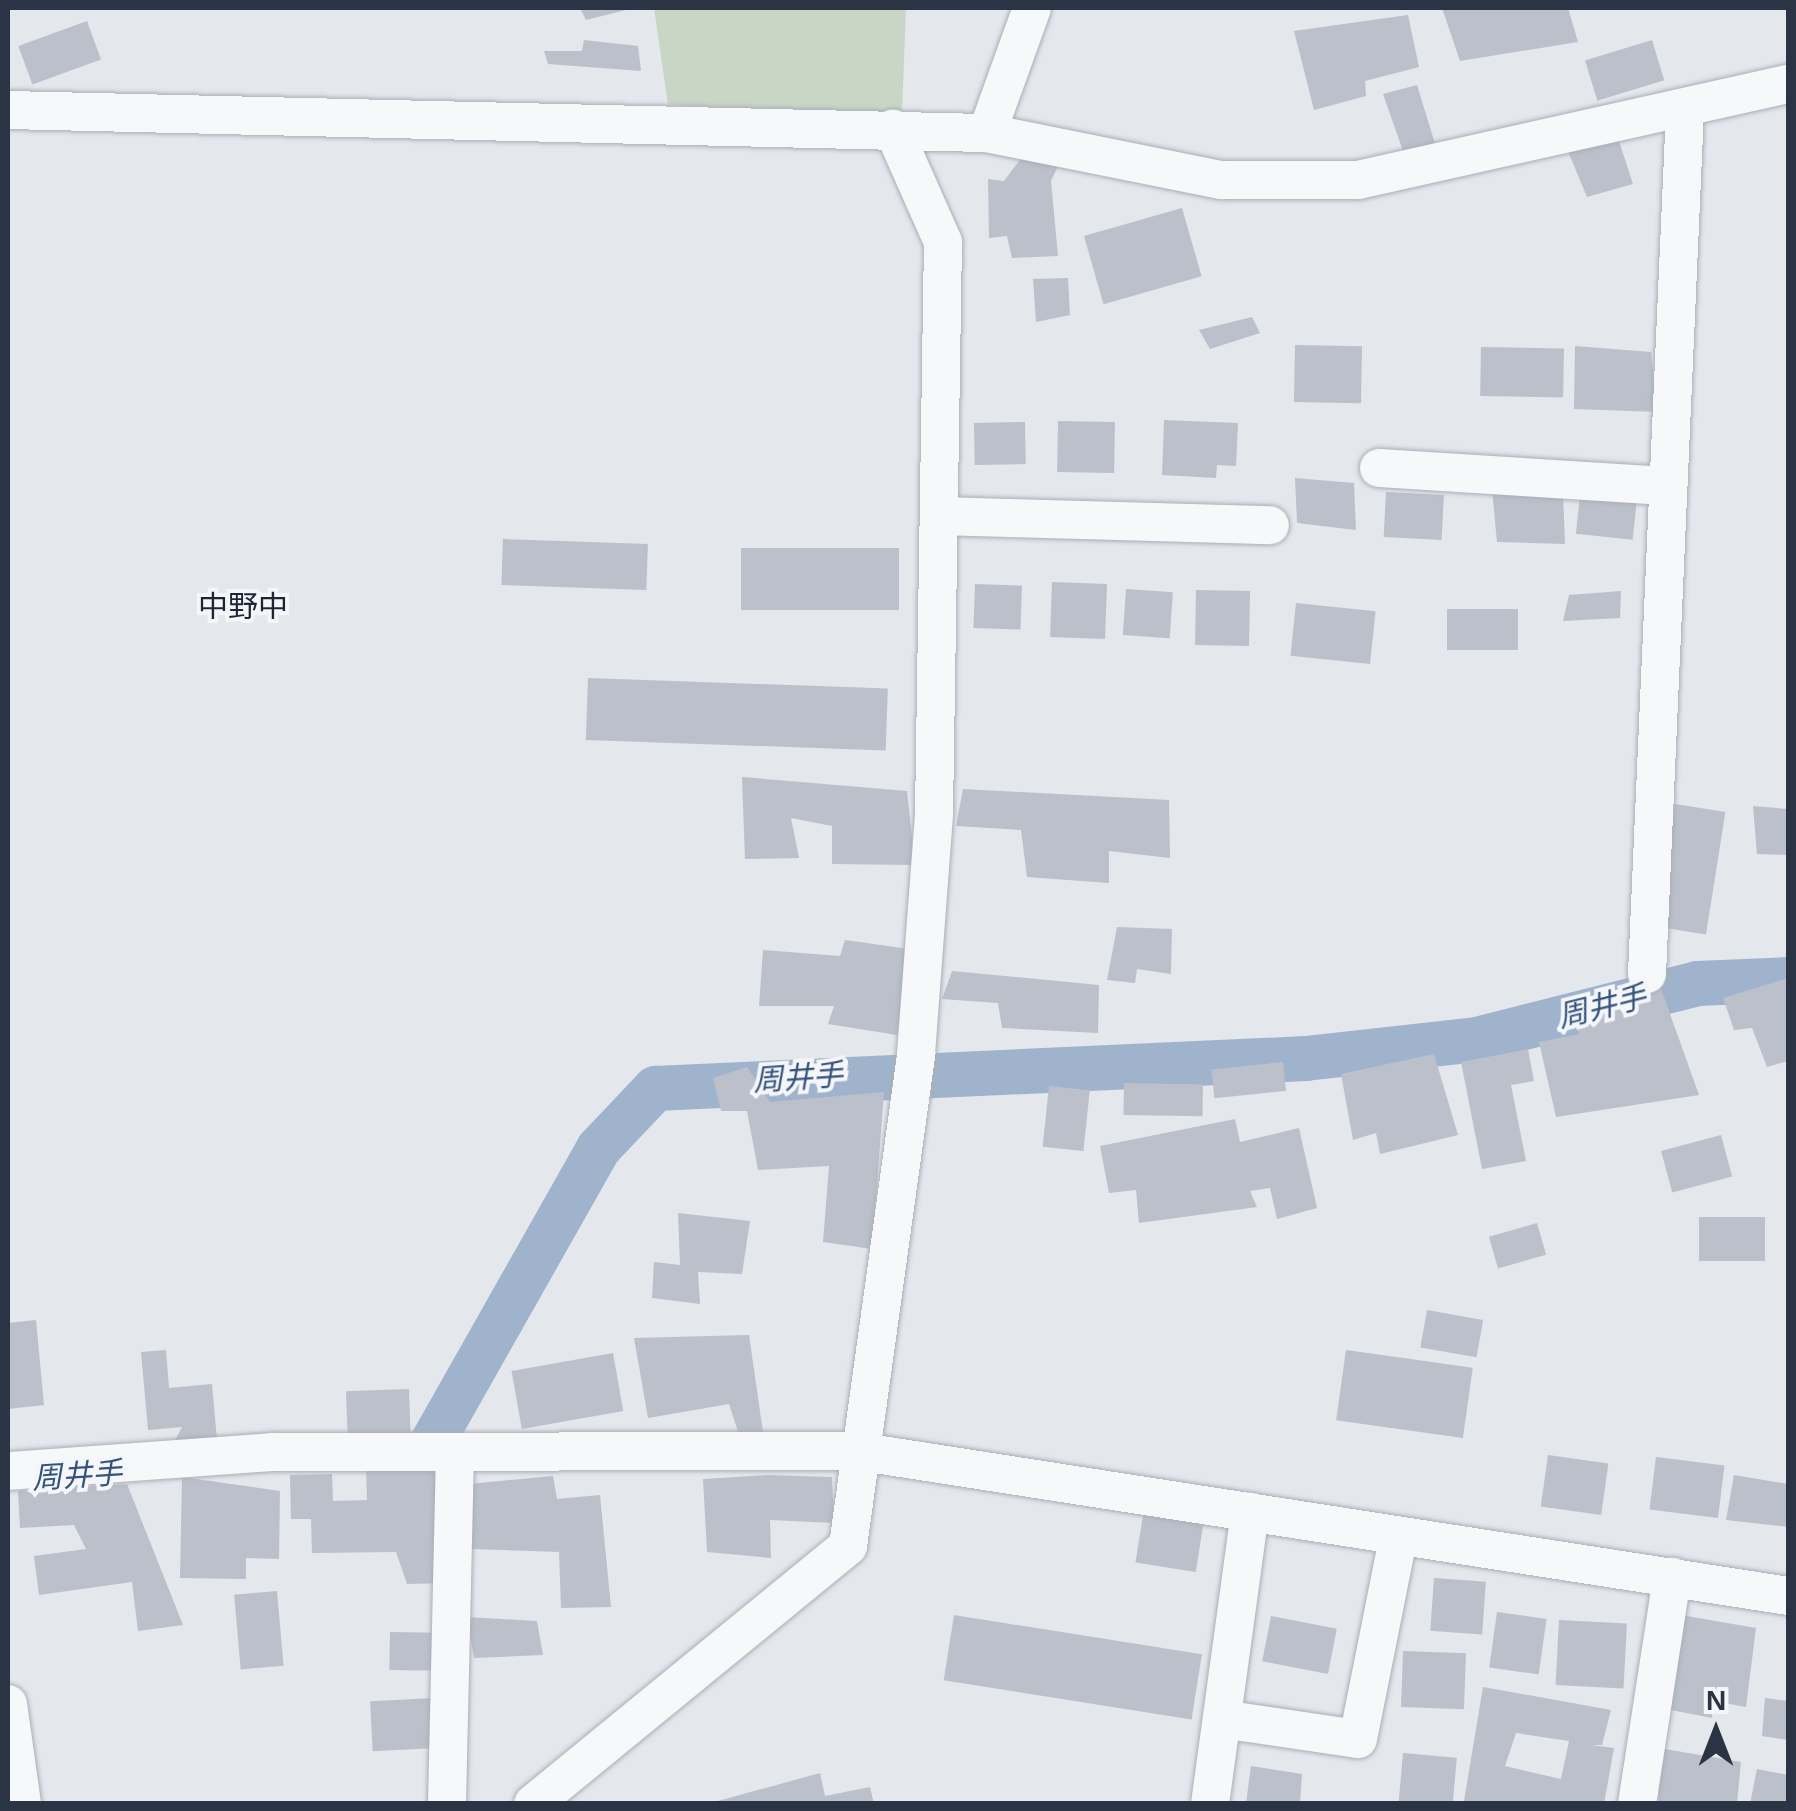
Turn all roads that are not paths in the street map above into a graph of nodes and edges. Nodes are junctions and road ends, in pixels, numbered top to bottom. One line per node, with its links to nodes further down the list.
1 (1032, 8): 6 (street)
2 (1788, 84): 3 (street)
3 (1686, 109): 6 (street); 8 (street)
4 (8, 110): 5 (street)
5 (893, 129): 6 (street); 9 (street)
6 (987, 133)
7 (1379, 468): 8 (street)
8 (1666, 486): 11 (street)
9 (939, 516): 10 (street); 12 (street)
10 (1270, 524)
11 (1647, 974)
12 (856, 1451): 13 (street); 15 (street); 23 (street)
13 (456, 1452): 14 (street); 22 (street)
14 (8, 1471)
15 (1250, 1512): 16 (street); 20 (street)
16 (1398, 1538): 17 (street); 20 (street)
17 (1672, 1577): 18 (street); 25 (street)
18 (1788, 1596)
19 (8, 1704): 21 (street)
20 (1222, 1719): 24 (street)
21 (22, 1804)
22 (447, 1804)
23 (534, 1804)
24 (1210, 1804)
25 (1636, 1804)

